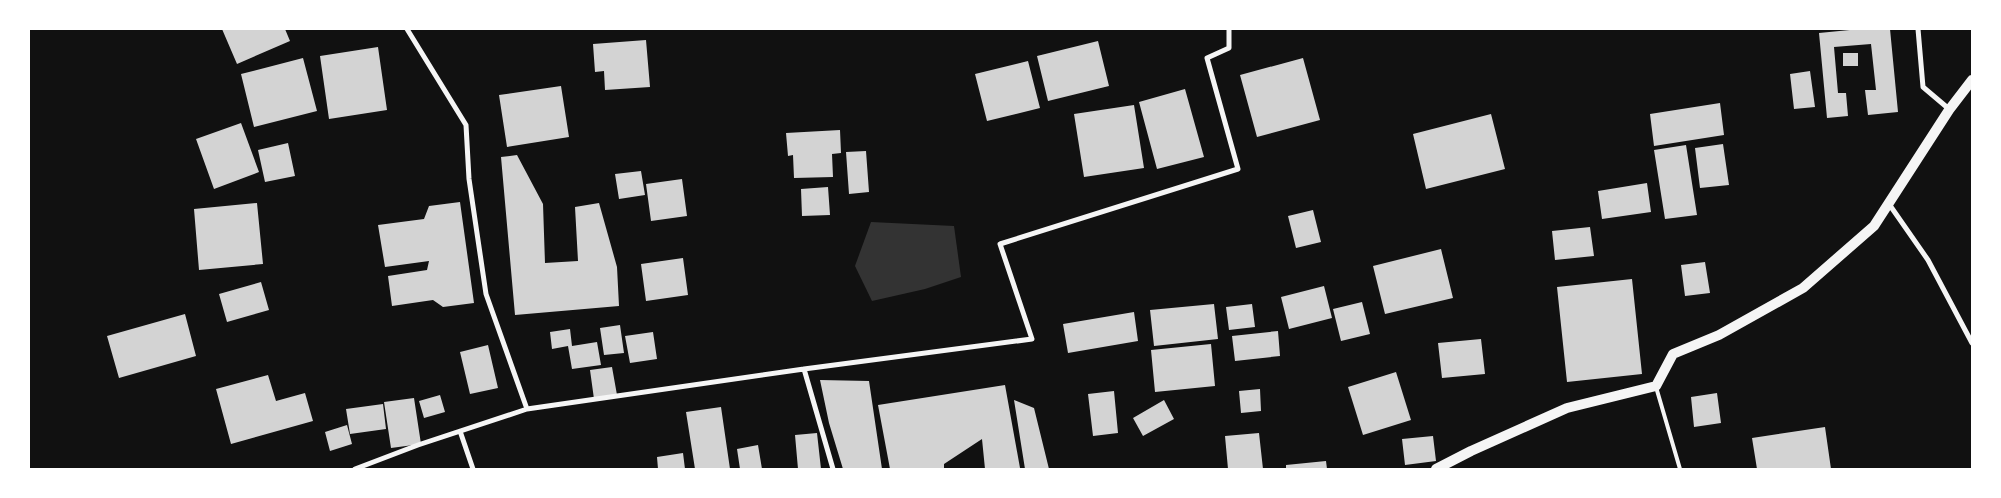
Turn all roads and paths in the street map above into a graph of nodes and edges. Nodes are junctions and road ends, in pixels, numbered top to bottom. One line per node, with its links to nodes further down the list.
1 (407, 29): 10 (street)
2 (1228, 29): 8 (street)
3 (1918, 29): 5 (street)
4 (1972, 80): 5 (main road)
5 (1950, 110): 6 (main road)
6 (1889, 204): 7 (street); 9 (main road)
7 (1972, 343)
8 (804, 369): 10 (street); 14 (street)
9 (1656, 386): 15 (main road); 16 (lane)
10 (527, 409): 11 (street)
11 (460, 432): 12 (street); 13 (street)
12 (355, 469)
13 (473, 469)
14 (833, 469)
15 (1436, 469)
16 (1680, 469)

